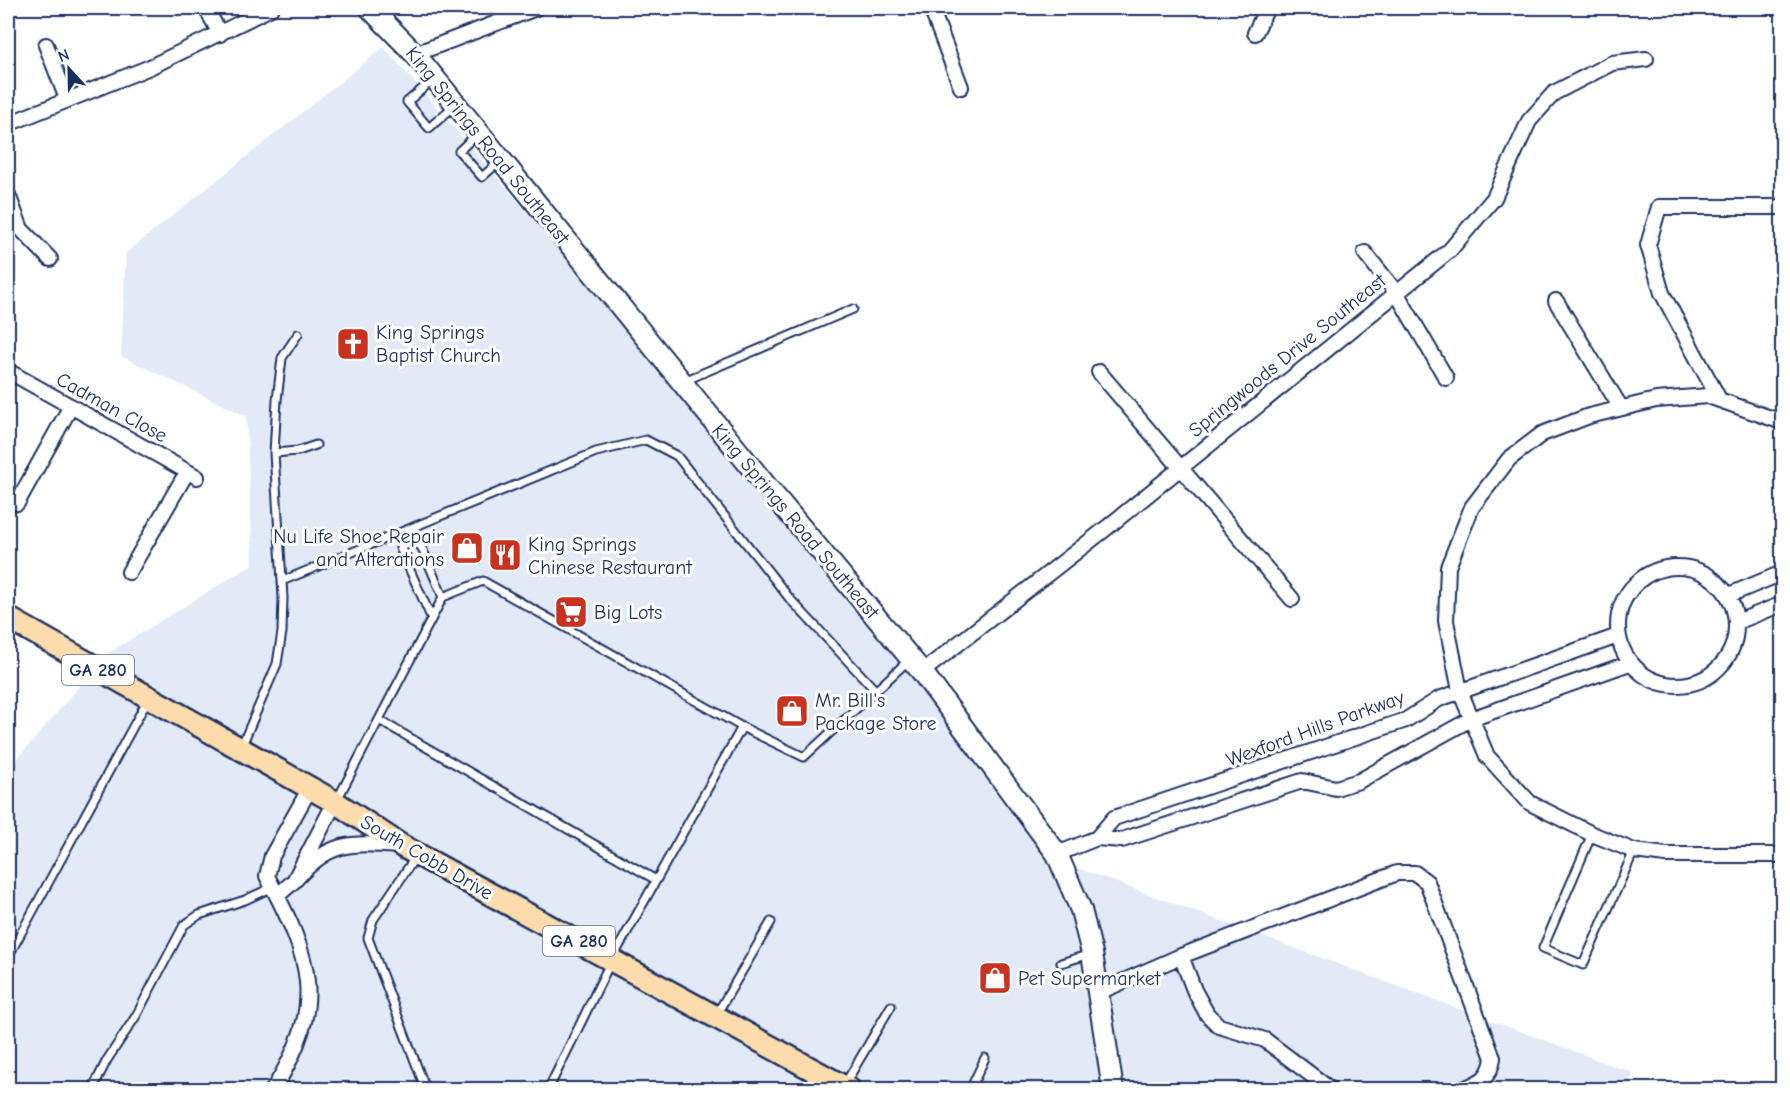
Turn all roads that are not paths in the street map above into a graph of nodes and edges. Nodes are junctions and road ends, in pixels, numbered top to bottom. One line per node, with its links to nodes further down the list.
1 (206, 8): 9 (street)
2 (271, 8): 9 (street)
3 (370, 8): 11 (street, King Springs Road Southeast)
4 (536, 8): 7 (street)
5 (931, 8): 14 (street)
6 (1267, 8): 8 (street)
7 (518, 11): 11 (street)
8 (1255, 33)
9 (220, 34): 15 (street)
10 (46, 45): 15 (street)
11 (415, 54): 13 (street, King Springs Road Southeast)
12 (1646, 59): 25 (street, Springwoods Drive Southeast)
13 (435, 78): 16 (street, King Springs Road Southeast); 16 (lane)
14 (961, 87)
15 (67, 99): 17 (street)
16 (456, 104): 18 (street, King Springs Road Southeast)
17 (8, 123)
18 (479, 133): 19 (street, King Springs Road Southeast); 19 (lane)
19 (501, 160): 32 (street, King Springs Road Southeast)
20 (8, 195): 22 (street)
21 (1782, 207): 33 (street)
22 (14, 229): 24 (street)
23 (1365, 253): 25 (street)
24 (50, 259)
25 (1396, 292): 31 (street); 39 (street, Springwoods Drive Southeast)
26 (1556, 301): 35 (street)
27 (853, 309): 32 (lane)
28 (298, 334): 38 (lane)
29 (8, 371): 34 (street, Cadman Close)
30 (1099, 372): 39 (street)
31 (1446, 378)
32 (682, 382): 53 (street, King Springs Road Southeast)
33 (1719, 399): 35 (street); 36 (street)
34 (71, 406): 40 (street); 41 (street, Cadman Close)
35 (1621, 408): 55 (street)
36 (1782, 422)
37 (316, 445): 38 (lane)
38 (274, 453): 43 (lane)
39 (1180, 467): 46 (street); 53 (street, Springwoods Drive Southeast)
40 (17, 503)
41 (129, 572)
42 (1782, 573): 44 (street)
43 (282, 581): 54 (lane); 60 (lane)
44 (1729, 595): 50 (street); 51 (street)
45 (443, 597): 48 (lane); 48 (lane); 59 (lane)
46 (1292, 599)
47 (1782, 604): 50 (street)
48 (431, 617): 58 (lane)
49 (8, 618): 56 (main road, South Cobb Drive / GA 280)
50 (1737, 622): 52 (street)
51 (1618, 636): 52 (street); 55 (street, Wexford Hills Parkway)
52 (1630, 663): 57 (street, Wexford Hills Parkway)
53 (916, 666): 54 (lane); 69 (street, King Springs Road Southeast)
54 (876, 691): 59 (lane)
55 (1460, 691): 57 (street); 61 (street, Wexford Hills Parkway)
56 (148, 699): 60 (main road, South Cobb Drive / GA 280); 77 (lane)
57 (1471, 718): 64 (street, Wexford Hills Parkway); 65 (street)
58 (379, 720): 63 (lane); 71 (lane)
59 (742, 727): 71 (lane)
60 (240, 750): 62 (main road, South Cobb Drive / GA 280)
61 (1220, 783): 64 (street); 66 (street, Wexford Hills Parkway)
62 (310, 788): 63 (main road, South Cobb Drive / GA 280); 73 (street)
63 (335, 802): 67 (main road, South Cobb Drive / GA 280); 72 (street)
64 (1228, 805): 66 (street, Wexford Hills Parkway)
65 (1592, 834): 68 (street); 68 (lane)
66 (1097, 838): 69 (street, Wexford Hills Parkway)
67 (410, 850): 72 (street); 78 (main road, South Cobb Drive / GA 280); 87 (lane)
68 (1634, 851): 70 (street)
69 (1058, 854): 75 (street, King Springs Road Southeast)
70 (1782, 854)
71 (656, 879): 78 (lane)
72 (294, 881): 73 (street)
73 (275, 892): 85 (lane); 86 (street)
74 (771, 922): 82 (lane)
75 (1092, 953): 79 (lane); 80 (street, King Springs Road Southeast)
76 (1181, 956): 80 (street); 91 (street); 92 (street)
77 (8, 957)
78 (612, 958): 82 (main road, South Cobb Drive / GA 280); 88 (lane)
79 (1061, 963)
80 (1099, 992): 90 (street, King Springs Road Southeast)
81 (891, 1005): 84 (lane)
82 (716, 1016): 84 (main road, South Cobb Drive / GA 280)
83 (985, 1058): 89 (lane)
84 (847, 1088)
85 (92, 1089)
86 (273, 1089)
87 (426, 1089)
88 (548, 1089)
89 (970, 1089)
90 (1113, 1089)
91 (1331, 1089)
92 (1461, 1089)

